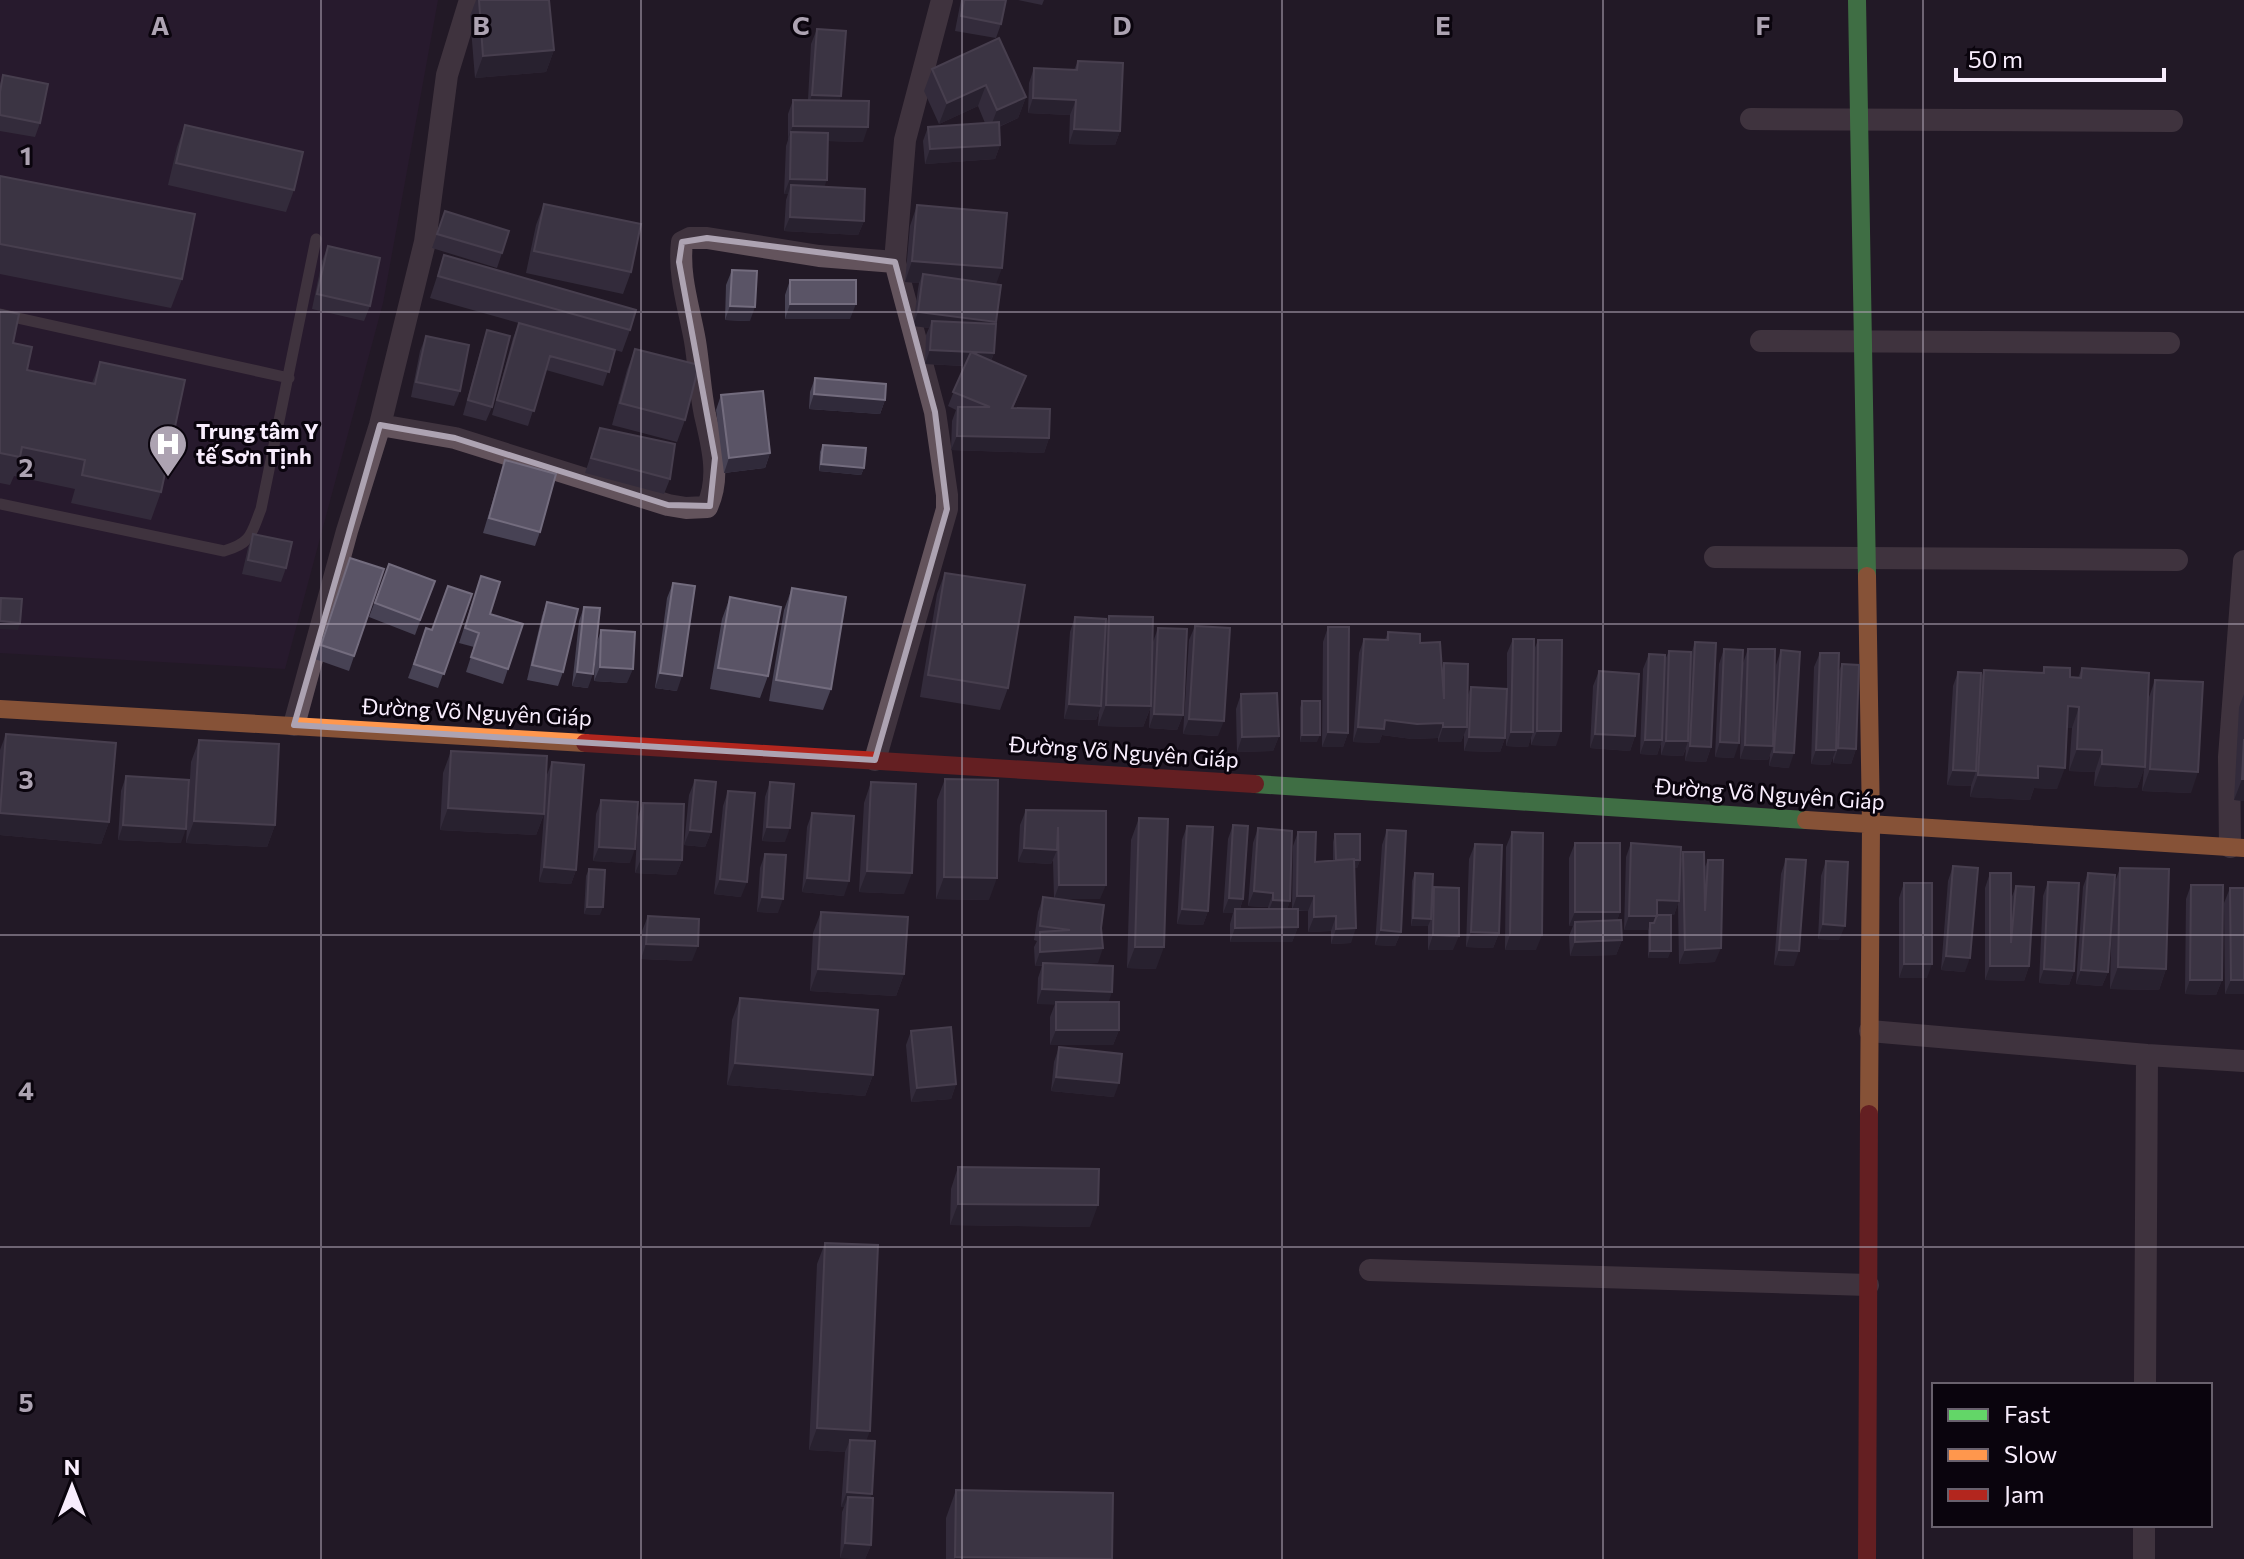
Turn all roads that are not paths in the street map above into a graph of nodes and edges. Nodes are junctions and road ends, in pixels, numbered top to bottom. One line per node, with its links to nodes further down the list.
1 (470, 0): 14 (street)
2 (942, 0): 8 (street)
3 (1857, 0): 5 (main road)
4 (1751, 119): 5 (street)
5 (1859, 120): 6 (street); 11 (main road)
6 (2172, 121)
7 (316, 239): 13 (lane)
8 (895, 262): 14 (street); 22 (street)
9 (0, 314): 13 (lane)
10 (1761, 341): 11 (street)
11 (1863, 342): 12 (street); 17 (main road)
12 (2169, 343)
13 (289, 378): 15 (lane)
14 (380, 425): 21 (street)
15 (0, 504)
16 (1715, 557): 17 (street)
17 (1867, 558): 18 (street); 23 (main road)
18 (2177, 560)
19 (2244, 561): 24 (street)
20 (0, 709): 21 (main road, Đường Võ Nguyên Giáp)
21 (294, 725): 22 (main road, Đường Võ Nguyên Giáp)
22 (875, 760): 23 (main road, Đường Võ Nguyên Giáp)
23 (1871, 824): 24 (main road, Đường Võ Nguyên Giáp); 25 (main road)
24 (2237, 848)
25 (1870, 1031): 26 (street); 29 (main road)
26 (2147, 1055): 27 (street); 30 (street)
27 (2244, 1061)
28 (1370, 1270): 29 (street)
29 (1868, 1285): 32 (main road)
30 (2145, 1383)
31 (2144, 1527): 33 (street)
32 (1867, 1559)
33 (2144, 1559)

